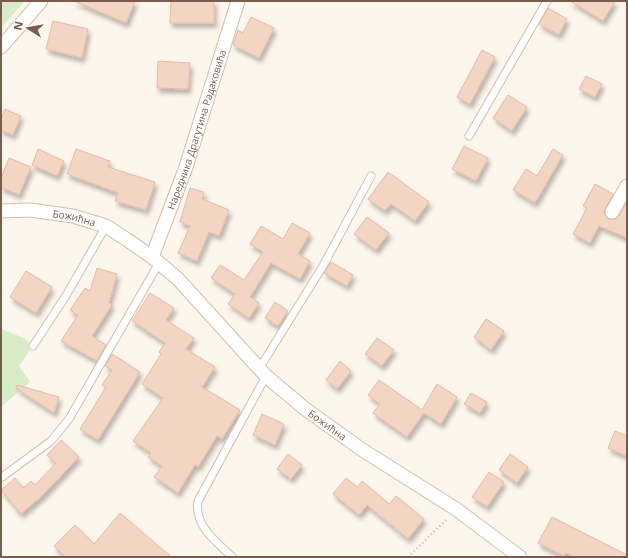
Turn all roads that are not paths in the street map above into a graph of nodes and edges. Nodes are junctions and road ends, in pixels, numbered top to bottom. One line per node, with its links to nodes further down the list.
1 (41, 1): 4 (street)
2 (238, 1): 11 (street, Наредника Драгутина Радаковића)
3 (548, 1): 5 (lane)
4 (1, 47)
5 (469, 136)
6 (371, 176): 13 (lane)
7 (627, 186): 9 (street)
8 (1, 211): 10 (street, Божићна)
9 (612, 212)
10 (106, 226): 11 (street, Божићна); 12 (lane)
11 (156, 260): 13 (street, Божићна); 14 (lane)
12 (33, 346)
13 (262, 372): 15 (lane); 16 (street, Божићна)
14 (2, 477)
15 (232, 557)
16 (520, 557)

